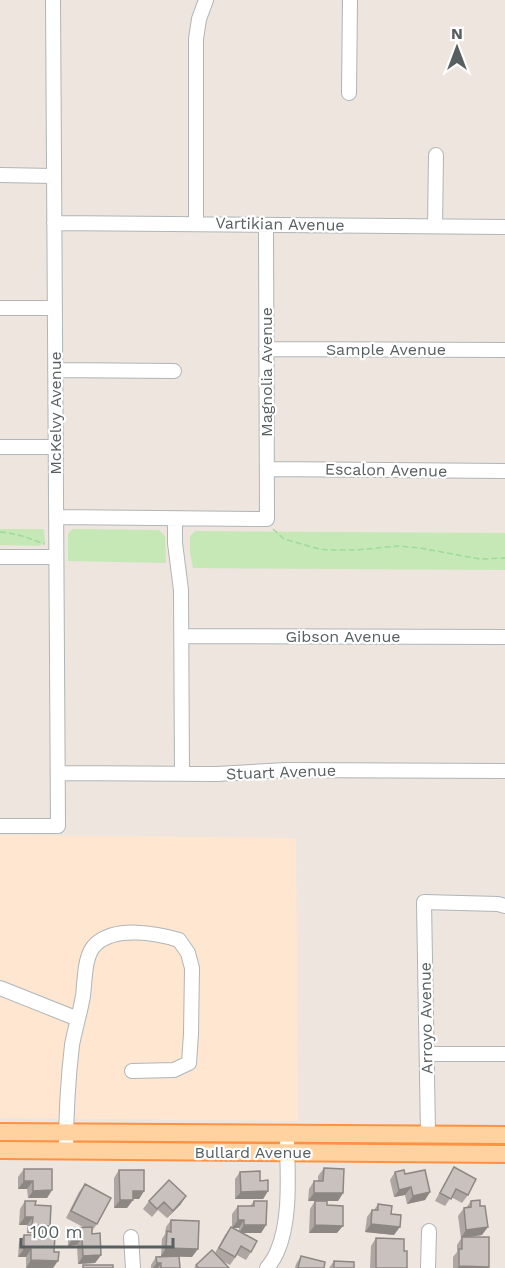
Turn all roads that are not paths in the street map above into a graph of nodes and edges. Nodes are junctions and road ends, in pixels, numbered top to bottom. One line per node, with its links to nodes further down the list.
1 (53, 0): 7 (street, McKelvy Avenue)
2 (206, 0): 9 (street)
3 (350, 0): 4 (street)
4 (349, 93)
5 (436, 155): 11 (street)
6 (0, 175): 7 (street)
7 (54, 176): 8 (street, McKelvy Avenue)
8 (54, 223): 9 (street, Vartikian Avenue); 14 (street, McKelvy Avenue)
9 (196, 224): 10 (street, Vartikian Avenue)
10 (266, 225): 11 (street, Vartikian Avenue); 15 (street, Magnolia Avenue)
11 (435, 226): 12 (street, Vartikian Avenue)
12 (505, 227)
13 (0, 308): 14 (street)
14 (55, 308): 17 (street, McKelvy Avenue)
15 (266, 348): 16 (street, Sample Avenue); 21 (street, Magnolia Avenue)
16 (505, 350)
17 (55, 370): 18 (street); 20 (street, McKelvy Avenue)
18 (174, 371)
19 (0, 447): 20 (street)
20 (56, 447): 24 (street, McKelvy Avenue)
21 (267, 469): 22 (street, Escalon Avenue); 23 (street, Magnolia Avenue)
22 (505, 471)
23 (175, 519): 24 (street); 27 (street)
24 (56, 523): 26 (street, McKelvy Avenue)
25 (0, 557): 26 (street)
26 (56, 557): 30 (street, McKelvy Avenue)
27 (182, 636): 28 (street, Gibson Avenue); 31 (street)
28 (505, 637)
29 (505, 771): 31 (street, Stuart Avenue)
30 (58, 773): 31 (street, Stuart Avenue); 32 (street, McKelvy Avenue)
31 (182, 774)
32 (0, 826)
33 (505, 906): 36 (street, Arroyo Avenue)
34 (0, 988): 35 (street)
35 (78, 1019): 38 (street); 40 (street)
36 (427, 1054): 37 (street); 42 (street, Arroyo Avenue)
37 (505, 1054)
38 (132, 1071)
39 (0, 1131): 40 (main road, Bullard Avenue)
40 (66, 1132): 41 (main road, Bullard Avenue); 45 (street)
41 (286, 1134): 42 (main road, Bullard Avenue); 46 (street)
42 (428, 1134): 43 (main road, Bullard Avenue); 47 (main road)
43 (505, 1135)
44 (0, 1150): 45 (main road, Bullard Avenue)
45 (66, 1150): 46 (main road, Bullard Avenue)
46 (286, 1152): 47 (main road, Bullard Avenue); 52 (street)
47 (363, 1153): 48 (main road, Bullard Avenue)
48 (505, 1155)
49 (429, 1231): 53 (street)
50 (131, 1237): 51 (street)
51 (133, 1268)
52 (267, 1268)
53 (428, 1268)

